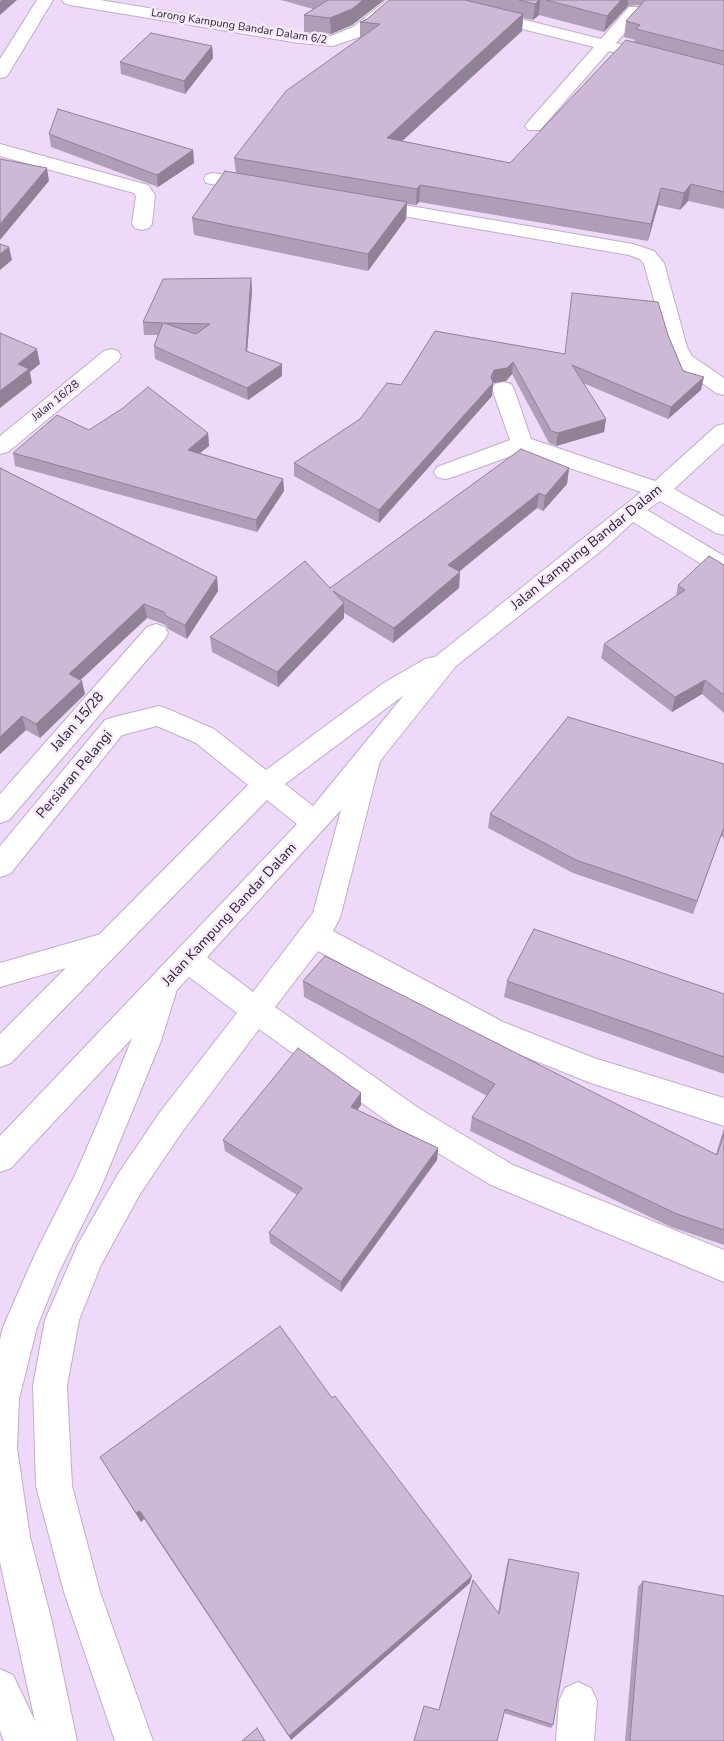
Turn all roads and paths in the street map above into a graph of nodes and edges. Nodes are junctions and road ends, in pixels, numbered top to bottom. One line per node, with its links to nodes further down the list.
1 (45, 0): 7 (main road)
2 (70, 0): 3 (main road, Lorong Kampung Bandar Dalam 6/2)
3 (398, 0)
4 (435, 1): 6 (main road)
5 (635, 11): 6 (main road)
6 (607, 45): 8 (main road); 9 (main road)
7 (0, 73)
8 (724, 76)
9 (534, 126)
10 (0, 150): 14 (main road)
11 (213, 179): 12 (main road)
12 (271, 189)
13 (350, 202): 16 (main road)
14 (142, 224)
15 (111, 356): 20 (main road, Jalan 16/28)
16 (724, 388)
17 (503, 389): 19 (main road)
18 (724, 431): 22 (main road, Jalan Kampung Bandar Dalam)
19 (522, 444): 21 (main road); 22 (main road)
20 (0, 447)
21 (445, 472)
22 (659, 490): 23 (main road, Jalan Kampung Bandar Dalam); 24 (main road)
23 (631, 511): 25 (main road); 27 (main road, Jalan Kampung Bandar Dalam)
24 (724, 527)
25 (724, 567)
26 (156, 633): 30 (main road, Jalan 15/28)
27 (447, 660): 28 (main road, Jalan Kampung Bandar Dalam); 29 (main road, Jalan Kampung Bandar Dalam)
28 (368, 758): 31 (main road, Jalan Kampung Bandar Dalam); 34 (main road)
29 (266, 784): 31 (main road, Persiaran Pelangi); 32 (main road, Persiaran Pelangi); 35 (main road, Jalan Kampung Bandar Dalam)
30 (0, 812)
31 (315, 823): 36 (main road, Jalan Kampung Bandar Dalam)
32 (10, 841): 33 (main road, Persiaran Pelangi)
33 (0, 866)
34 (313, 934): 39 (main road); 41 (main road)
35 (108, 944): 37 (main road); 40 (main road, Jalan Kampung Bandar Dalam)
36 (189, 960): 38 (main road, Jalan Kampung Bandar Dalam); 39 (main road)
37 (0, 976)
38 (164, 986): 42 (main road, Jalan Kampung Bandar Dalam); 44 (main road)
39 (257, 1010): 43 (main road); 49 (main road)
40 (0, 1054)
41 (724, 1112)
42 (0, 1158)
43 (724, 1266)
44 (0, 1449): 48 (main road)
45 (0, 1688): 47 (main road)
46 (578, 1701): 50 (main road)
47 (24, 1741)
48 (58, 1741)
49 (134, 1741)
50 (575, 1741)

